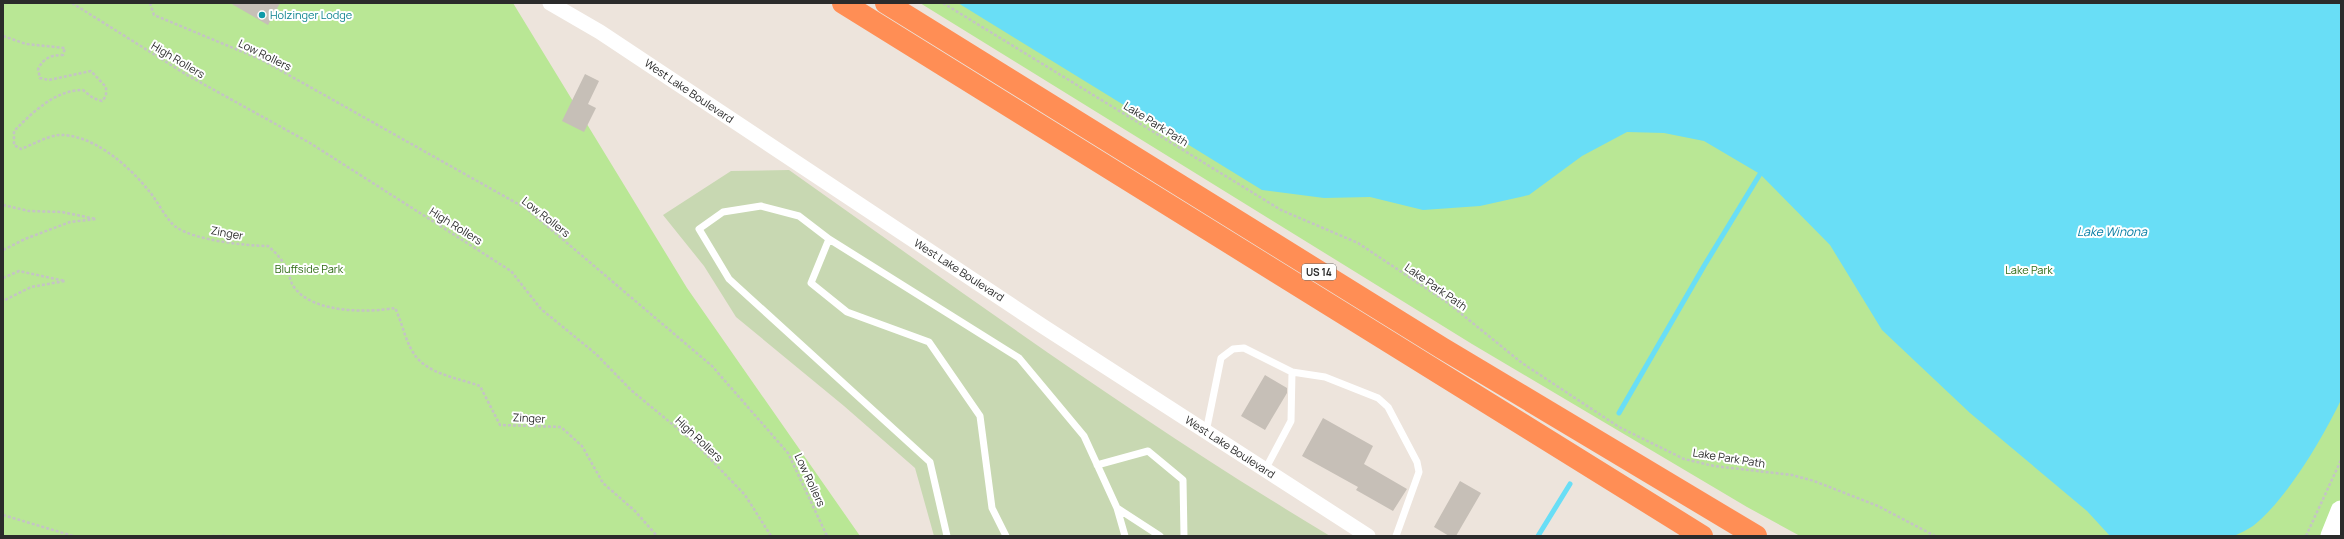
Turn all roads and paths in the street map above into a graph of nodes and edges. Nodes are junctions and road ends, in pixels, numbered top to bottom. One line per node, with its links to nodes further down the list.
1 (72, 3): 27 (path, High Rollers)
2 (150, 3): 28 (path, Low Rollers)
3 (550, 3): 14 (street, West Lake Boulevard)
4 (843, 3): 35 (highway, US 14)
5 (886, 3): 36 (highway, US 14)
6 (943, 3): 37 (path, Lake Park Path)
7 (3, 36): 26 (path, Zinger)
8 (3, 205): 10 (path)
9 (829, 239): 17 (lane); 29 (lane); 30 (lane)
10 (3, 250)
11 (3, 278): 12 (path)
12 (3, 301)
13 (1292, 372): 14 (lane); 18 (lane); 34 (lane)
14 (1206, 432): 18 (street, West Lake Boulevard)
15 (2341, 460): 16 (path)
16 (2340, 464): 38 (path)
17 (1097, 465): 19 (lane); 33 (lane)
18 (1265, 470): 22 (street, West Lake Boulevard)
19 (1117, 508): 31 (lane); 32 (lane)
20 (2341, 511): 39 (main road)
21 (3, 515): 23 (path)
22 (1361, 534)
23 (73, 536)
24 (212, 536): 25 (path)
25 (225, 536)
26 (657, 536)
27 (771, 536)
28 (827, 536)
29 (947, 536)
30 (1006, 536)
31 (1125, 536)
32 (1160, 536)
33 (1184, 536)
34 (1396, 536)
35 (1702, 536)
36 (1756, 536)
37 (1935, 536)
38 (2306, 536)
39 (2332, 536)

